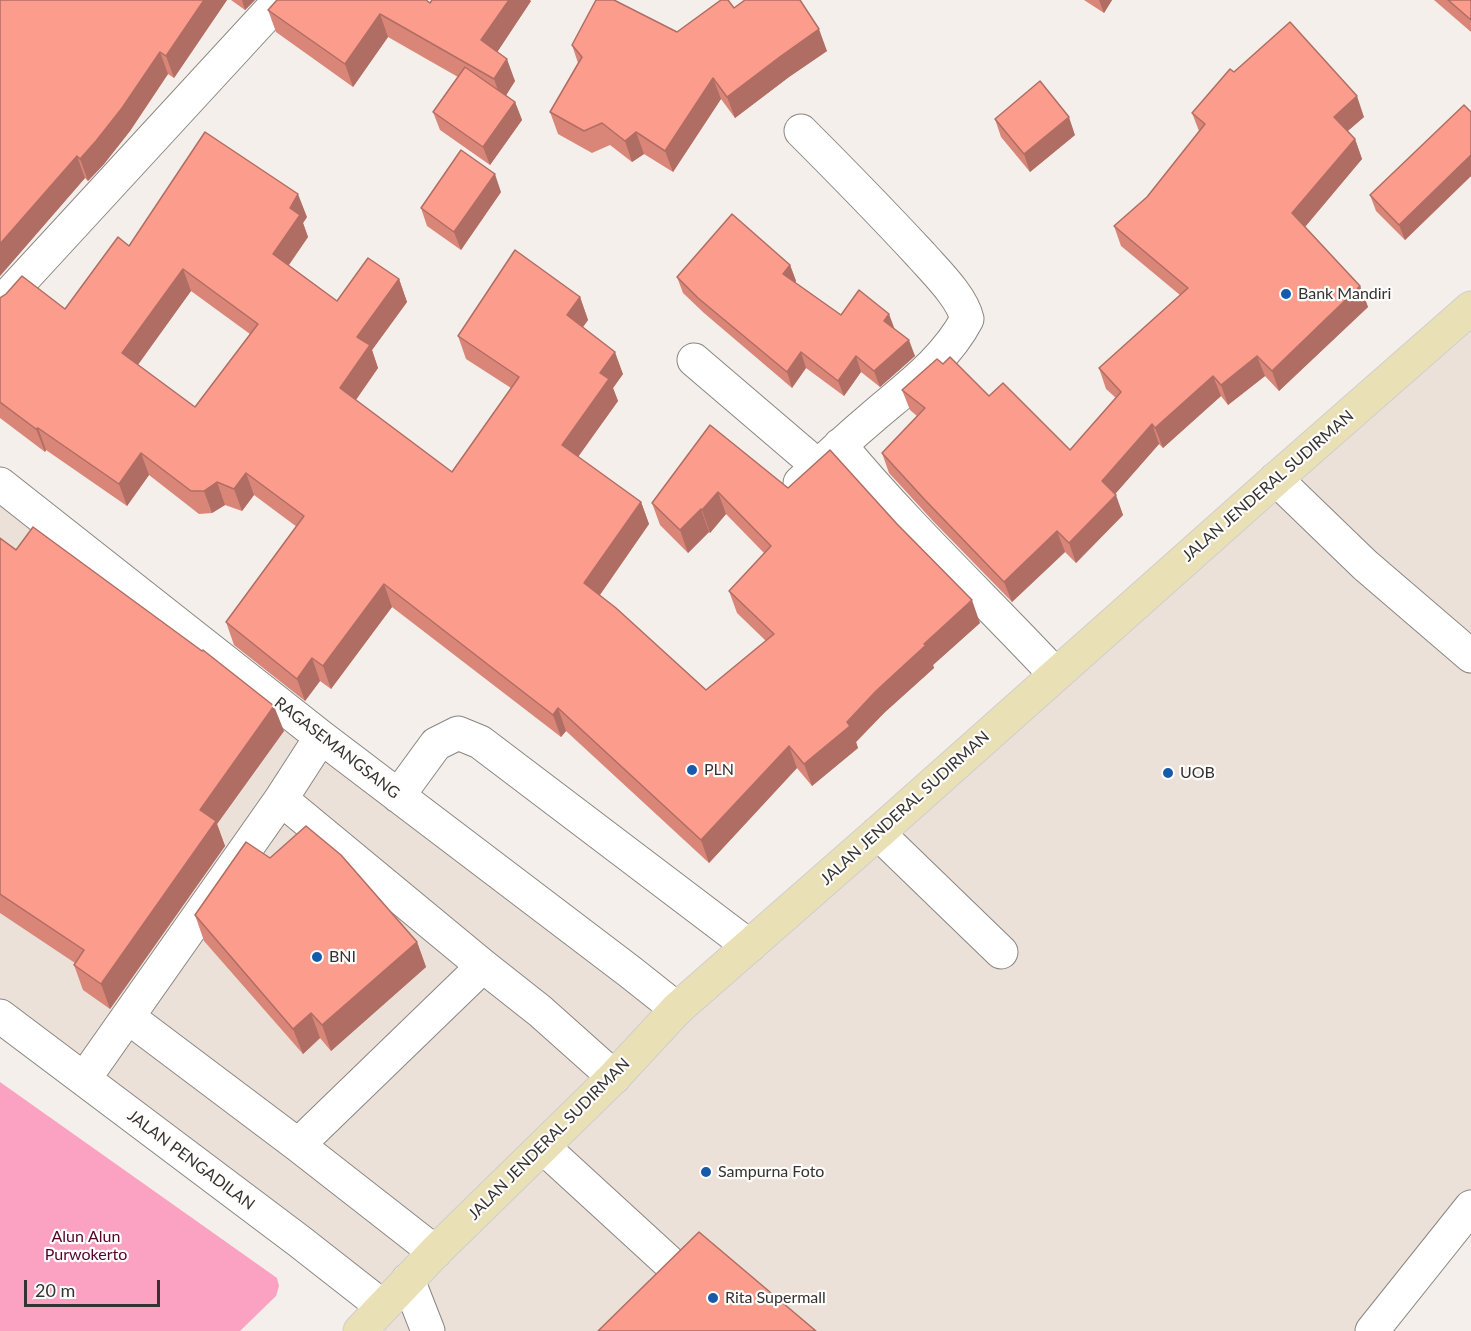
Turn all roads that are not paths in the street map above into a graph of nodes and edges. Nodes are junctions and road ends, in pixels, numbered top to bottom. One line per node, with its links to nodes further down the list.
1 (280, 0): 3 (street)
2 (801, 131): 6 (street)
3 (0, 304)
4 (1471, 308): 7 (main road, JALAN JENDERAL SUDIRMAN)
5 (694, 360): 6 (street)
6 (818, 466): 10 (street)
7 (1276, 479): 9 (street); 10 (main road, JALAN JENDERAL SUDIRMAN)
8 (0, 484): 11 (street, RAGASEMANGSANG)
9 (1471, 656)
10 (1055, 674): 14 (main road, JALAN JENDERAL SUDIRMAN)
11 (321, 737): 12 (street, RAGASEMANGSANG); 13 (street)
12 (398, 796): 15 (street); 18 (street, RAGASEMANGSANG)
13 (281, 799): 17 (street); 20 (street)
14 (878, 833): 15 (main road, JALAN JENDERAL SUDIRMAN); 16 (street)
15 (749, 946): 18 (main road, JALAN JENDERAL SUDIRMAN)
16 (1001, 952)
17 (483, 966): 21 (street); 23 (street)
18 (677, 1009): 21 (main road, JALAN JENDERAL SUDIRMAN)
19 (0, 1016): 22 (street, JALAN PENGADILAN)
20 (128, 1017): 22 (street); 23 (street)
21 (614, 1077): 24 (main road, JALAN JENDERAL SUDIRMAN)
22 (84, 1079): 29 (street, JALAN PENGADILAN)
23 (298, 1145): 26 (street)
24 (543, 1147): 26 (main road, JALAN JENDERAL SUDIRMAN); 27 (street)
25 (1471, 1207): 32 (street)
26 (435, 1252): 28 (main road, JALAN JENDERAL SUDIRMAN)
27 (675, 1268)
28 (408, 1280): 29 (main road, JALAN JENDERAL SUDIRMAN); 31 (street)
29 (382, 1306): 30 (main road, JALAN JENDERAL SUDIRMAN)
30 (360, 1331)
31 (428, 1331)
32 (1372, 1331)

